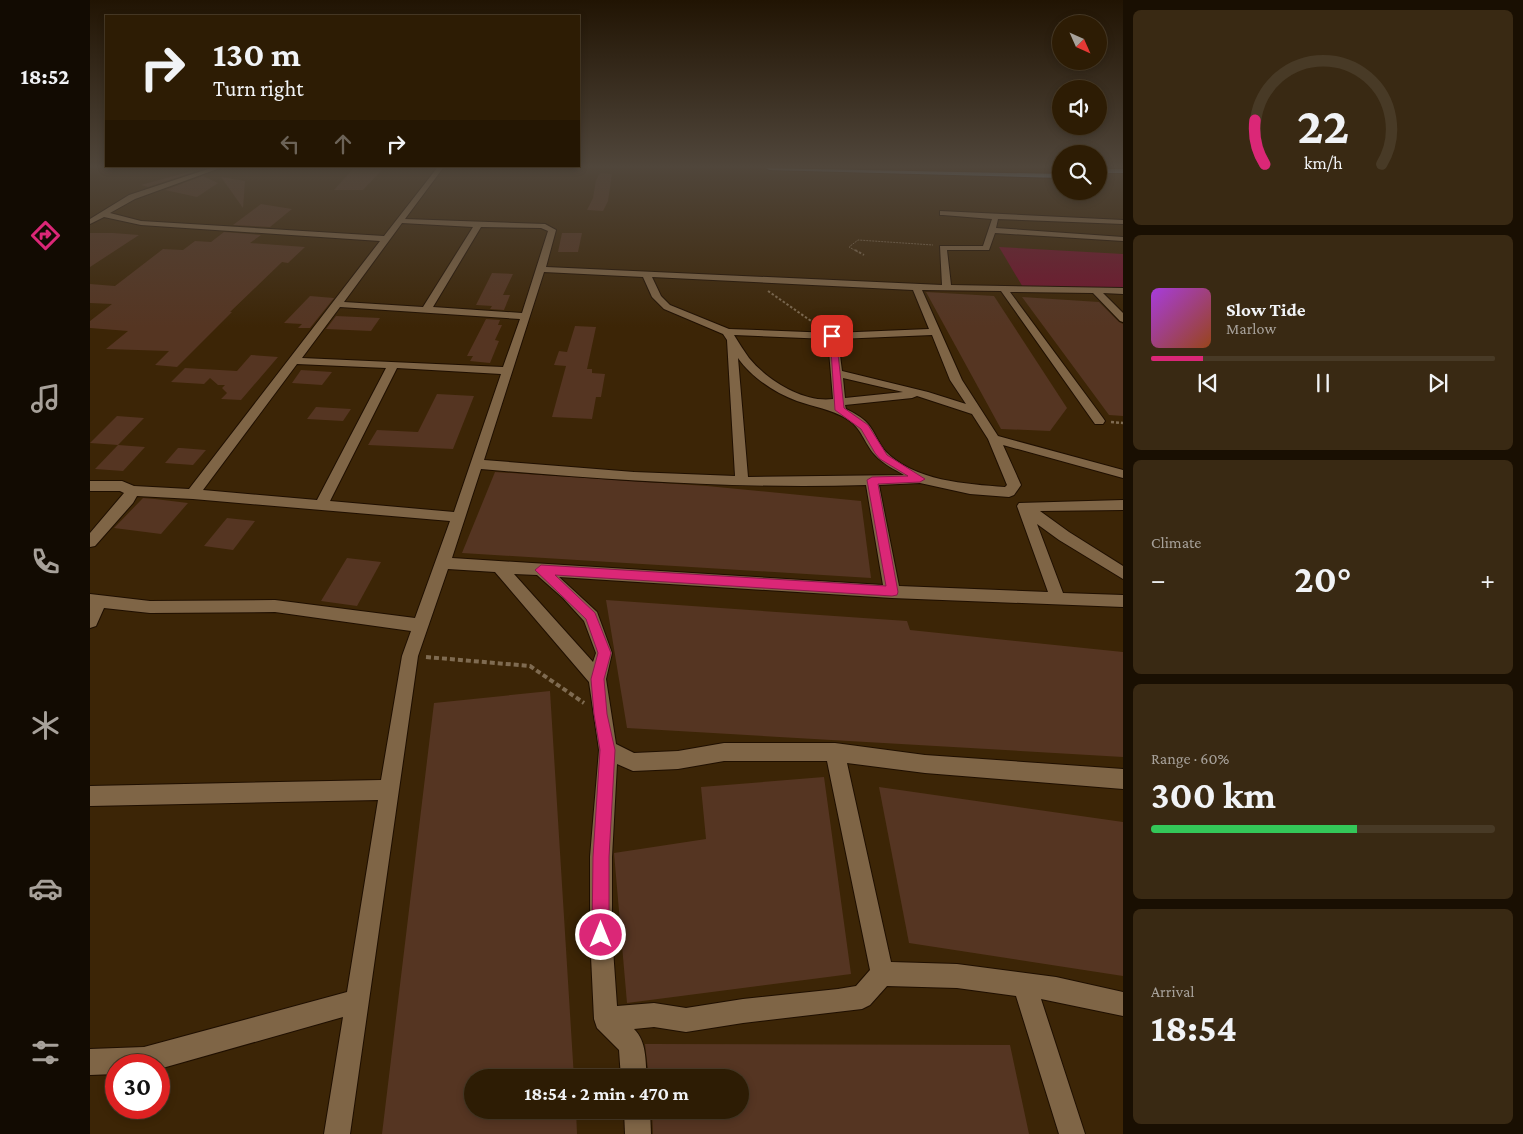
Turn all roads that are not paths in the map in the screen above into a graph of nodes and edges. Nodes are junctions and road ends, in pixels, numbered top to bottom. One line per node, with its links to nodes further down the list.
1 (131, 221): 9 (street)
2 (401, 221): 6 (street); 9 (street)
3 (995, 221): 7 (street)
4 (1096, 221): 5 (street)
5 (1123, 222)
6 (479, 224): 10 (street); 18 (street)
7 (992, 230): 8 (street); 13 (street)
8 (1123, 238)
9 (386, 239): 17 (street)
10 (541, 269): 11 (street); 19 (street)
11 (646, 274): 12 (street); 22 (street)
12 (916, 287): 13 (street); 21 (street)
13 (947, 288): 14 (street)
14 (1003, 288): 15 (street); 31 (street)
15 (1095, 290): 16 (street); 20 (street)
16 (1123, 291)
17 (337, 304): 18 (street); 24 (street)
18 (426, 310): 19 (street)
19 (526, 316): 26 (street)
20 (1123, 319)
21 (935, 332): 23 (street); 30 (street)
22 (729, 336): 23 (street); 29 (street); 36 (street)
23 (832, 336): 27 (street)
24 (294, 361): 25 (street); 41 (street)
25 (393, 366): 26 (street); 42 (street)
26 (508, 371): 33 (street)
27 (836, 373): 28 (street); 29 (street)
28 (924, 394): 29 (street); 30 (street)
29 (839, 406): 35 (street)
30 (976, 412): 32 (street)
31 (1099, 421)
32 (994, 439): 34 (street); 40 (street)
33 (477, 464): 36 (street); 45 (street)
34 (1123, 474)
35 (920, 479): 37 (street); 40 (street)
36 (742, 480): 37 (street)
37 (872, 480): 51 (street)
38 (90, 486): 39 (street)
39 (132, 491): 41 (street); 46 (street)
40 (1009, 492): 44 (street)
41 (193, 494): 42 (street)
42 (321, 505): 45 (street)
43 (1123, 505): 44 (street)
44 (1024, 506): 50 (street); 52 (street)
45 (459, 517): 47 (street)
46 (90, 542)
47 (443, 563): 48 (street); 56 (street)
48 (499, 567): 49 (street); 57 (street)
49 (541, 570): 51 (street); 57 (street)
50 (1123, 573)
51 (892, 592): 52 (street)
52 (1058, 599): 54 (street)
53 (95, 601): 55 (street); 56 (street)
54 (1123, 601)
55 (90, 621)
56 (421, 626): 61 (street)
57 (597, 679): 58 (street)
58 (608, 750): 59 (street); 67 (street)
59 (835, 752): 60 (street); 63 (street)
60 (1123, 779)
61 (390, 790): 62 (street); 65 (street)
62 (90, 796)
63 (882, 974): 64 (street); 67 (street)
64 (1025, 984): 66 (street); 73 (street)
65 (357, 1001): 68 (street); 71 (street)
66 (1123, 1004)
67 (606, 1019): 69 (street)
68 (90, 1062)
69 (633, 1069)
70 (637, 1119): 72 (street)
71 (337, 1134)
72 (638, 1134)
73 (1072, 1134)

